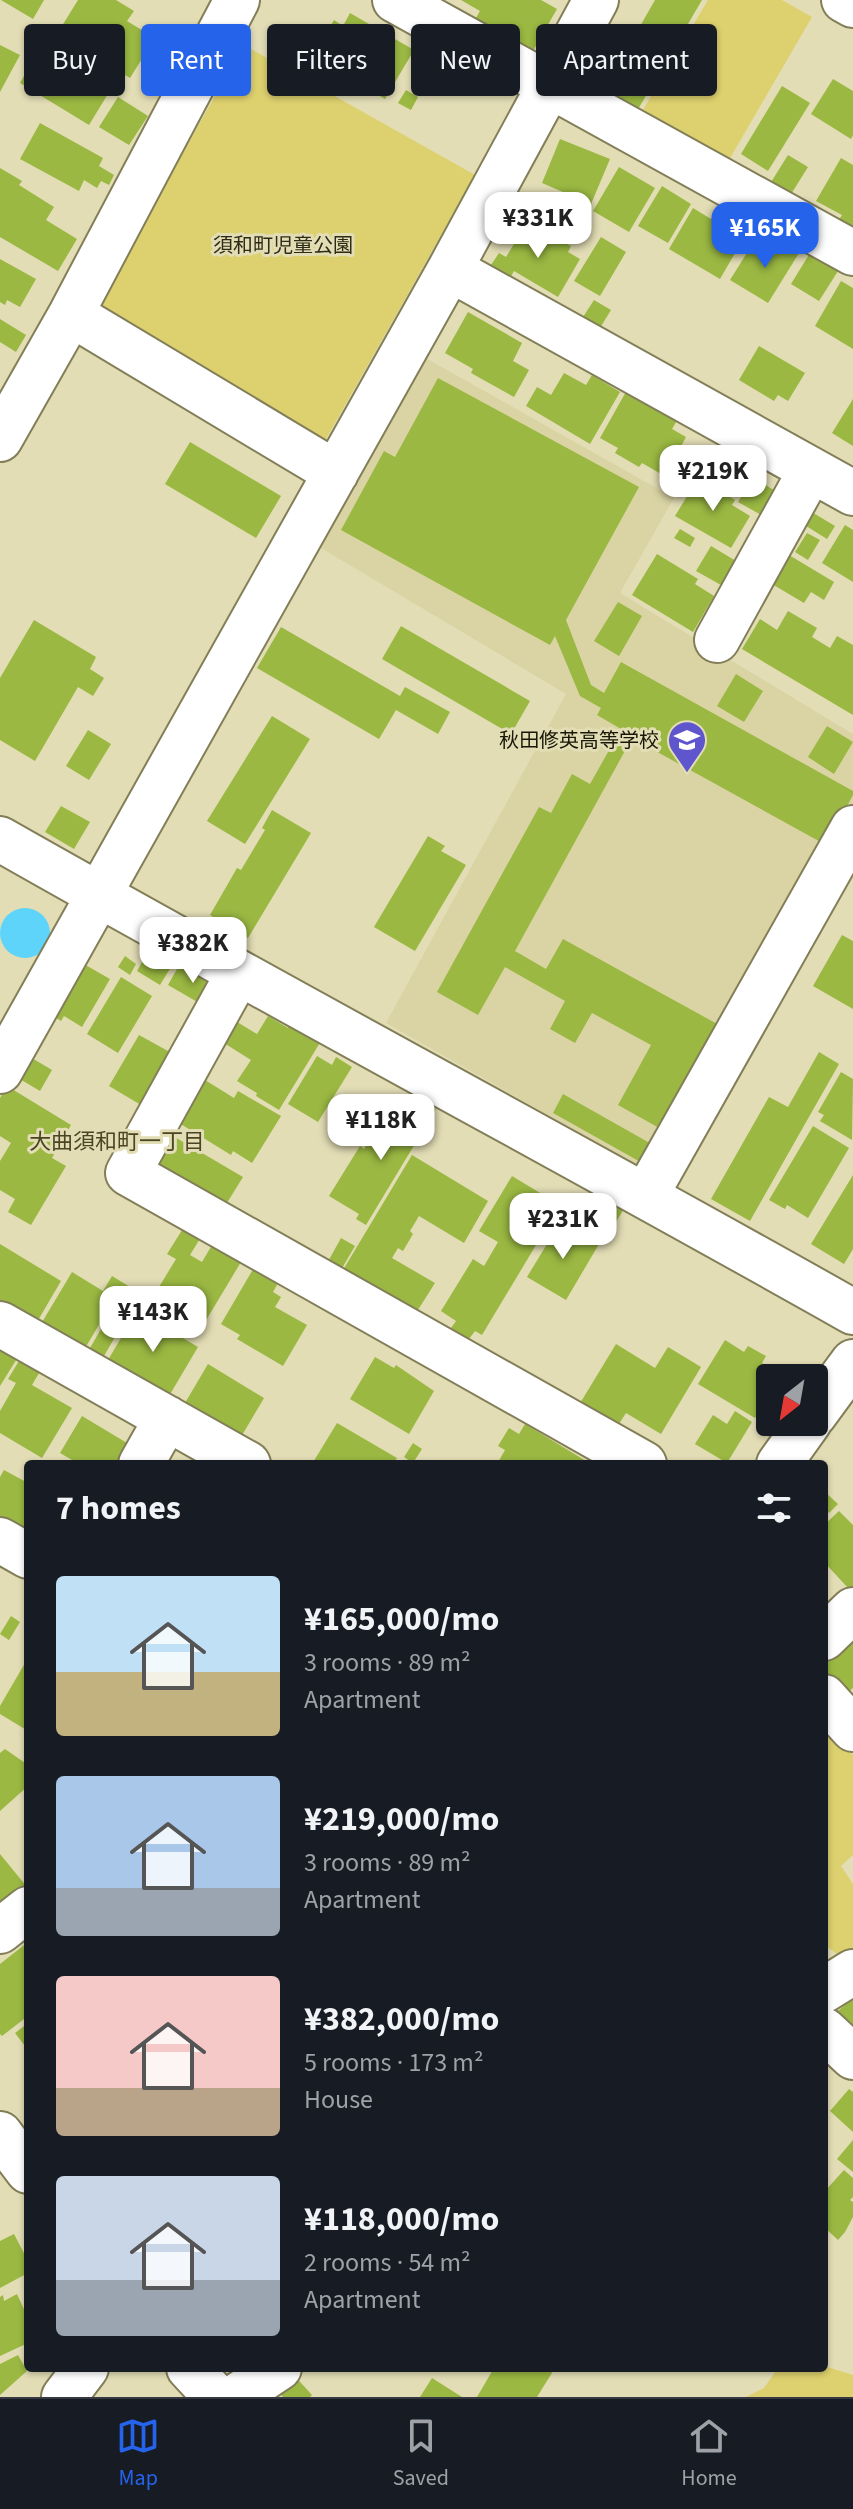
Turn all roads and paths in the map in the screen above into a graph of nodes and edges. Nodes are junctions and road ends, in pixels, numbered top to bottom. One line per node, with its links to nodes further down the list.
1 (237, 0): 12 (street)
2 (395, 0): 7 (street)
3 (596, 0): 6 (street)
4 (844, 0): 5 (street)
5 (853, 5)
6 (583, 24)
7 (536, 78)
8 (545, 96): 11 (street)
9 (569, 96): 10 (street)
10 (853, 253)
11 (450, 269): 14 (street); 15 (street)
12 (71, 314): 13 (street); 15 (street)
13 (0, 439)
14 (811, 470): 16 (street); 17 (street)
15 (336, 473): 20 (street)
16 (853, 493)
17 (717, 640)
18 (853, 828): 23 (street)
19 (0, 839): 20 (street)
20 (99, 895): 21 (street); 22 (street)
21 (238, 974): 23 (street); 32 (street)
22 (0, 1071)
23 (646, 1195): 24 (street)
24 (853, 1312)
25 (0, 1324): 28 (street)
26 (853, 1362): 27 (street)
27 (828, 1396)
28 (167, 1418): 30 (street); 31 (street)
29 (799, 1436): 33 (street)
30 (143, 1460)
31 (241, 1460)
32 (637, 1460)
33 (782, 1460)
34 (0, 1540): 35 (street)
35 (24, 1554)
36 (853, 1610): 37 (street)
37 (828, 1634)
38 (24, 1912): 39 (street)
39 (0, 1931)
40 (853, 1972): 41 (street)
41 (828, 1988)
42 (828, 2034): 43 (street)
43 (853, 2057)
44 (0, 2134): 45 (street)
45 (24, 2166)
46 (83, 2372): 49 (street)
47 (193, 2372): 50 (street)
48 (273, 2372): 51 (street)
49 (64, 2397)
50 (216, 2397)
51 (235, 2397)

